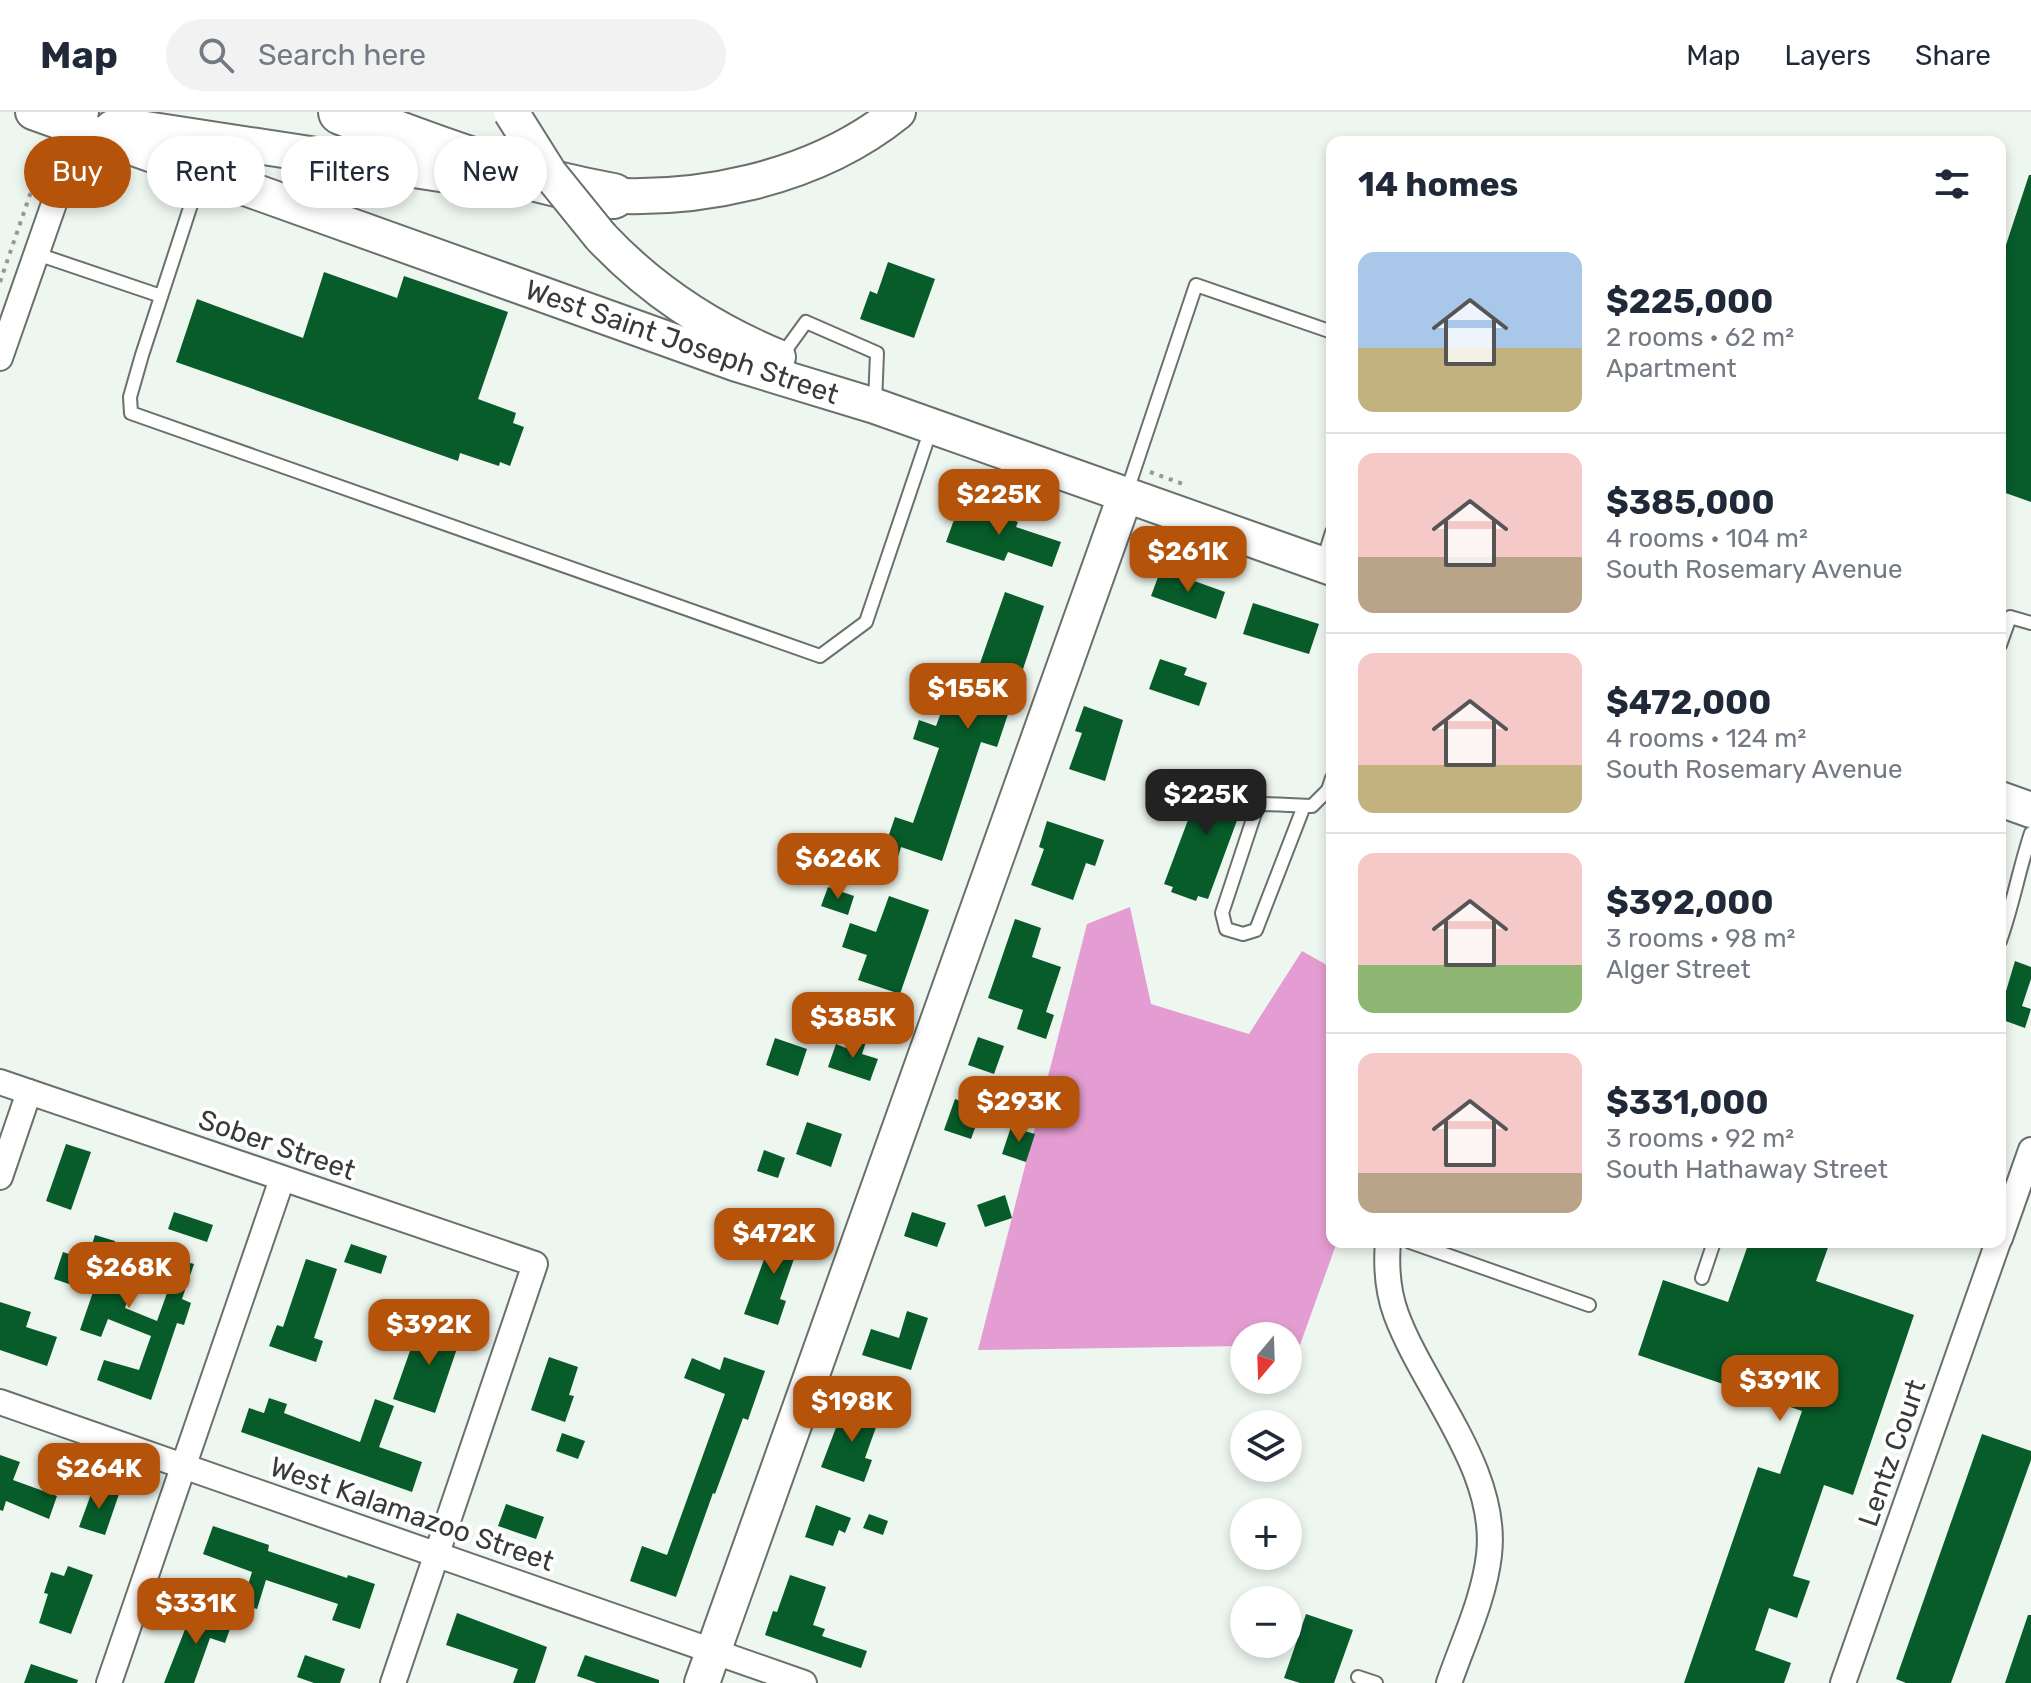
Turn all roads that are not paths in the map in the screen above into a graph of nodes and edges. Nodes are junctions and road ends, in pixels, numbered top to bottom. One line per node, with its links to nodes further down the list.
1 (33, 112): 5 (street, West Saint Joseph Street)
2 (341, 112): 8 (highway)
3 (511, 112): 14 (street, bridge)
4 (898, 112): 8 (street)
5 (83, 120): 6 (street, West Saint Joseph Street); 8 (street); 10 (street)
6 (147, 148)
7 (265, 194): 15 (street, West Saint Joseph Street)
8 (613, 196)
9 (189, 208): 11 (lane)
10 (37, 254): 11 (lane); 13 (street)
11 (161, 296): 16 (lane)
12 (1326, 330): 17 (lane)
13 (0, 358)
14 (780, 358): 15 (street); 15 (lane)
15 (875, 406): 16 (street, West Saint Joseph Street)
16 (932, 426): 17 (street, West Saint Joseph Street)
17 (1125, 496): 18 (street, West Saint Joseph Street); 42 (street)
18 (1326, 566)
19 (2031, 623): 20 (lane)
20 (2006, 628)
21 (1326, 792): 23 (lane)
22 (2006, 801): 24 (street)
23 (1304, 806): 23 (lane)
24 (2031, 810)
25 (2031, 833): 26 (lane)
26 (2006, 924)
27 (0, 1082): 28 (street, Sober Street)
28 (29, 1092): 30 (street); 31 (street, Sober Street)
29 (2031, 1150): 32 (street, Lentz Court)
30 (0, 1177)
31 (282, 1179): 40 (street); 41 (street, Sober Street)
32 (2006, 1220)
33 (1388, 1248): 49 (street)
34 (1441, 1248): 38 (lane)
35 (1712, 1248): 37 (lane)
36 (1996, 1248): 50 (street, Lentz Court)
37 (1702, 1278)
38 (1589, 1305)
39 (0, 1402): 40 (street, West Kalamazoo Street)
40 (183, 1466): 41 (street, West Kalamazoo Street); 44 (street)
41 (437, 1555): 42 (street, West Kalamazoo Street); 45 (street)
42 (713, 1651): 46 (street); 47 (street, West Kalamazoo Street)
43 (1358, 1677): 48 (lane)
44 (109, 1683)
45 (393, 1683)
46 (702, 1683)
47 (804, 1683)
48 (1376, 1683)
49 (1449, 1683)
50 (1843, 1683)

